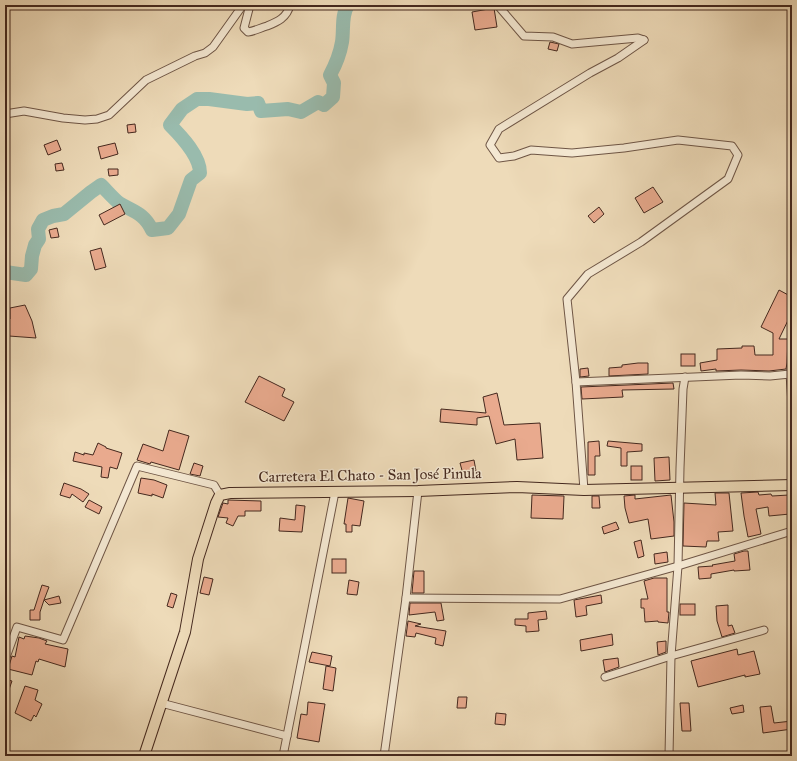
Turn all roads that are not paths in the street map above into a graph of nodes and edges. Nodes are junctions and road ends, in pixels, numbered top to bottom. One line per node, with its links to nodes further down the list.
1 (243, 5): 5 (street)
2 (250, 5): 3 (street)
3 (290, 5)
4 (498, 5): 9 (street)
5 (5, 114)
6 (792, 365): 7 (street)
7 (790, 374): 8 (street); 10 (street)
8 (685, 377): 9 (street); 12 (street)
9 (576, 382): 13 (street)
10 (792, 404)
11 (792, 485): 12 (main road, Carretera El Chato - San José Pinula)
12 (679, 487): 13 (main road, Carretera El Chato - San José Pinula); 18 (street)
13 (584, 490): 14 (main road, Carretera El Chato - San José Pinula)
14 (418, 491): 15 (main road, Carretera El Chato - San José Pinula); 19 (street)
15 (335, 492): 16 (main road, Carretera El Chato - San José Pinula); 25 (street)
16 (220, 495): 22 (street); 24 (main road)
17 (792, 531): 18 (street)
18 (678, 566): 19 (street); 21 (street)
19 (406, 598): 28 (street)
20 (764, 630): 21 (street)
21 (671, 656): 23 (street); 29 (street)
22 (5, 660)
23 (605, 677)
24 (161, 703): 25 (street); 26 (main road)
25 (287, 736): 27 (street)
26 (144, 756)
27 (283, 756)
28 (384, 756)
29 (668, 756)

